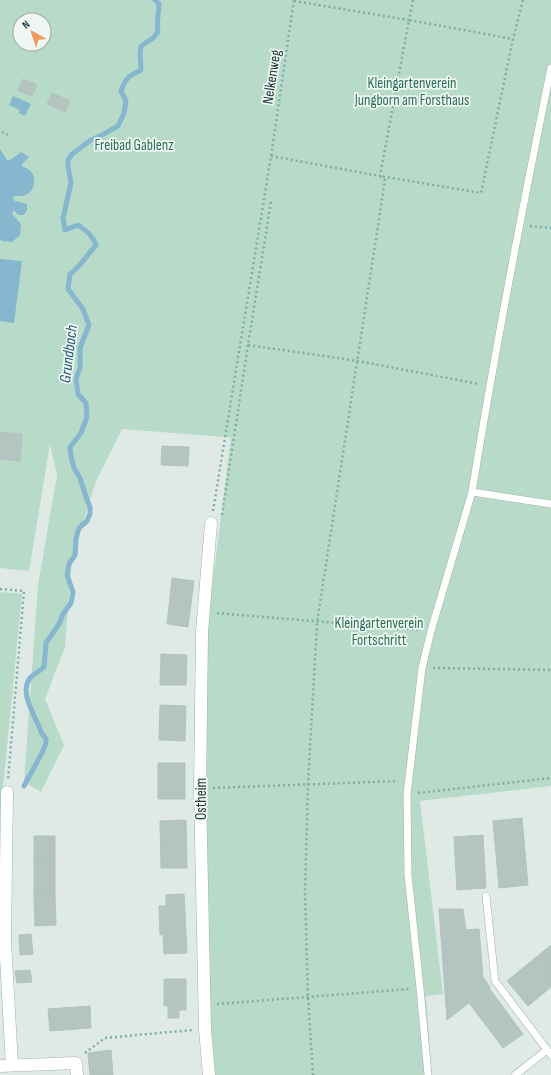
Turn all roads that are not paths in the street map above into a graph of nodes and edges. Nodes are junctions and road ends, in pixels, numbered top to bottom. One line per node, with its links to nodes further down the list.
1 (551, 68): 2 (lane)
2 (472, 492): 3 (lane); 11 (lane)
3 (551, 504)
4 (211, 522): 10 (street, Ostheim)
5 (7, 792): 8 (street)
6 (486, 896): 7 (lane)
7 (549, 1053): 12 (lane)
8 (6, 1066): 9 (street)
9 (77, 1069)
10 (209, 1075)
11 (428, 1075)
12 (515, 1075)

